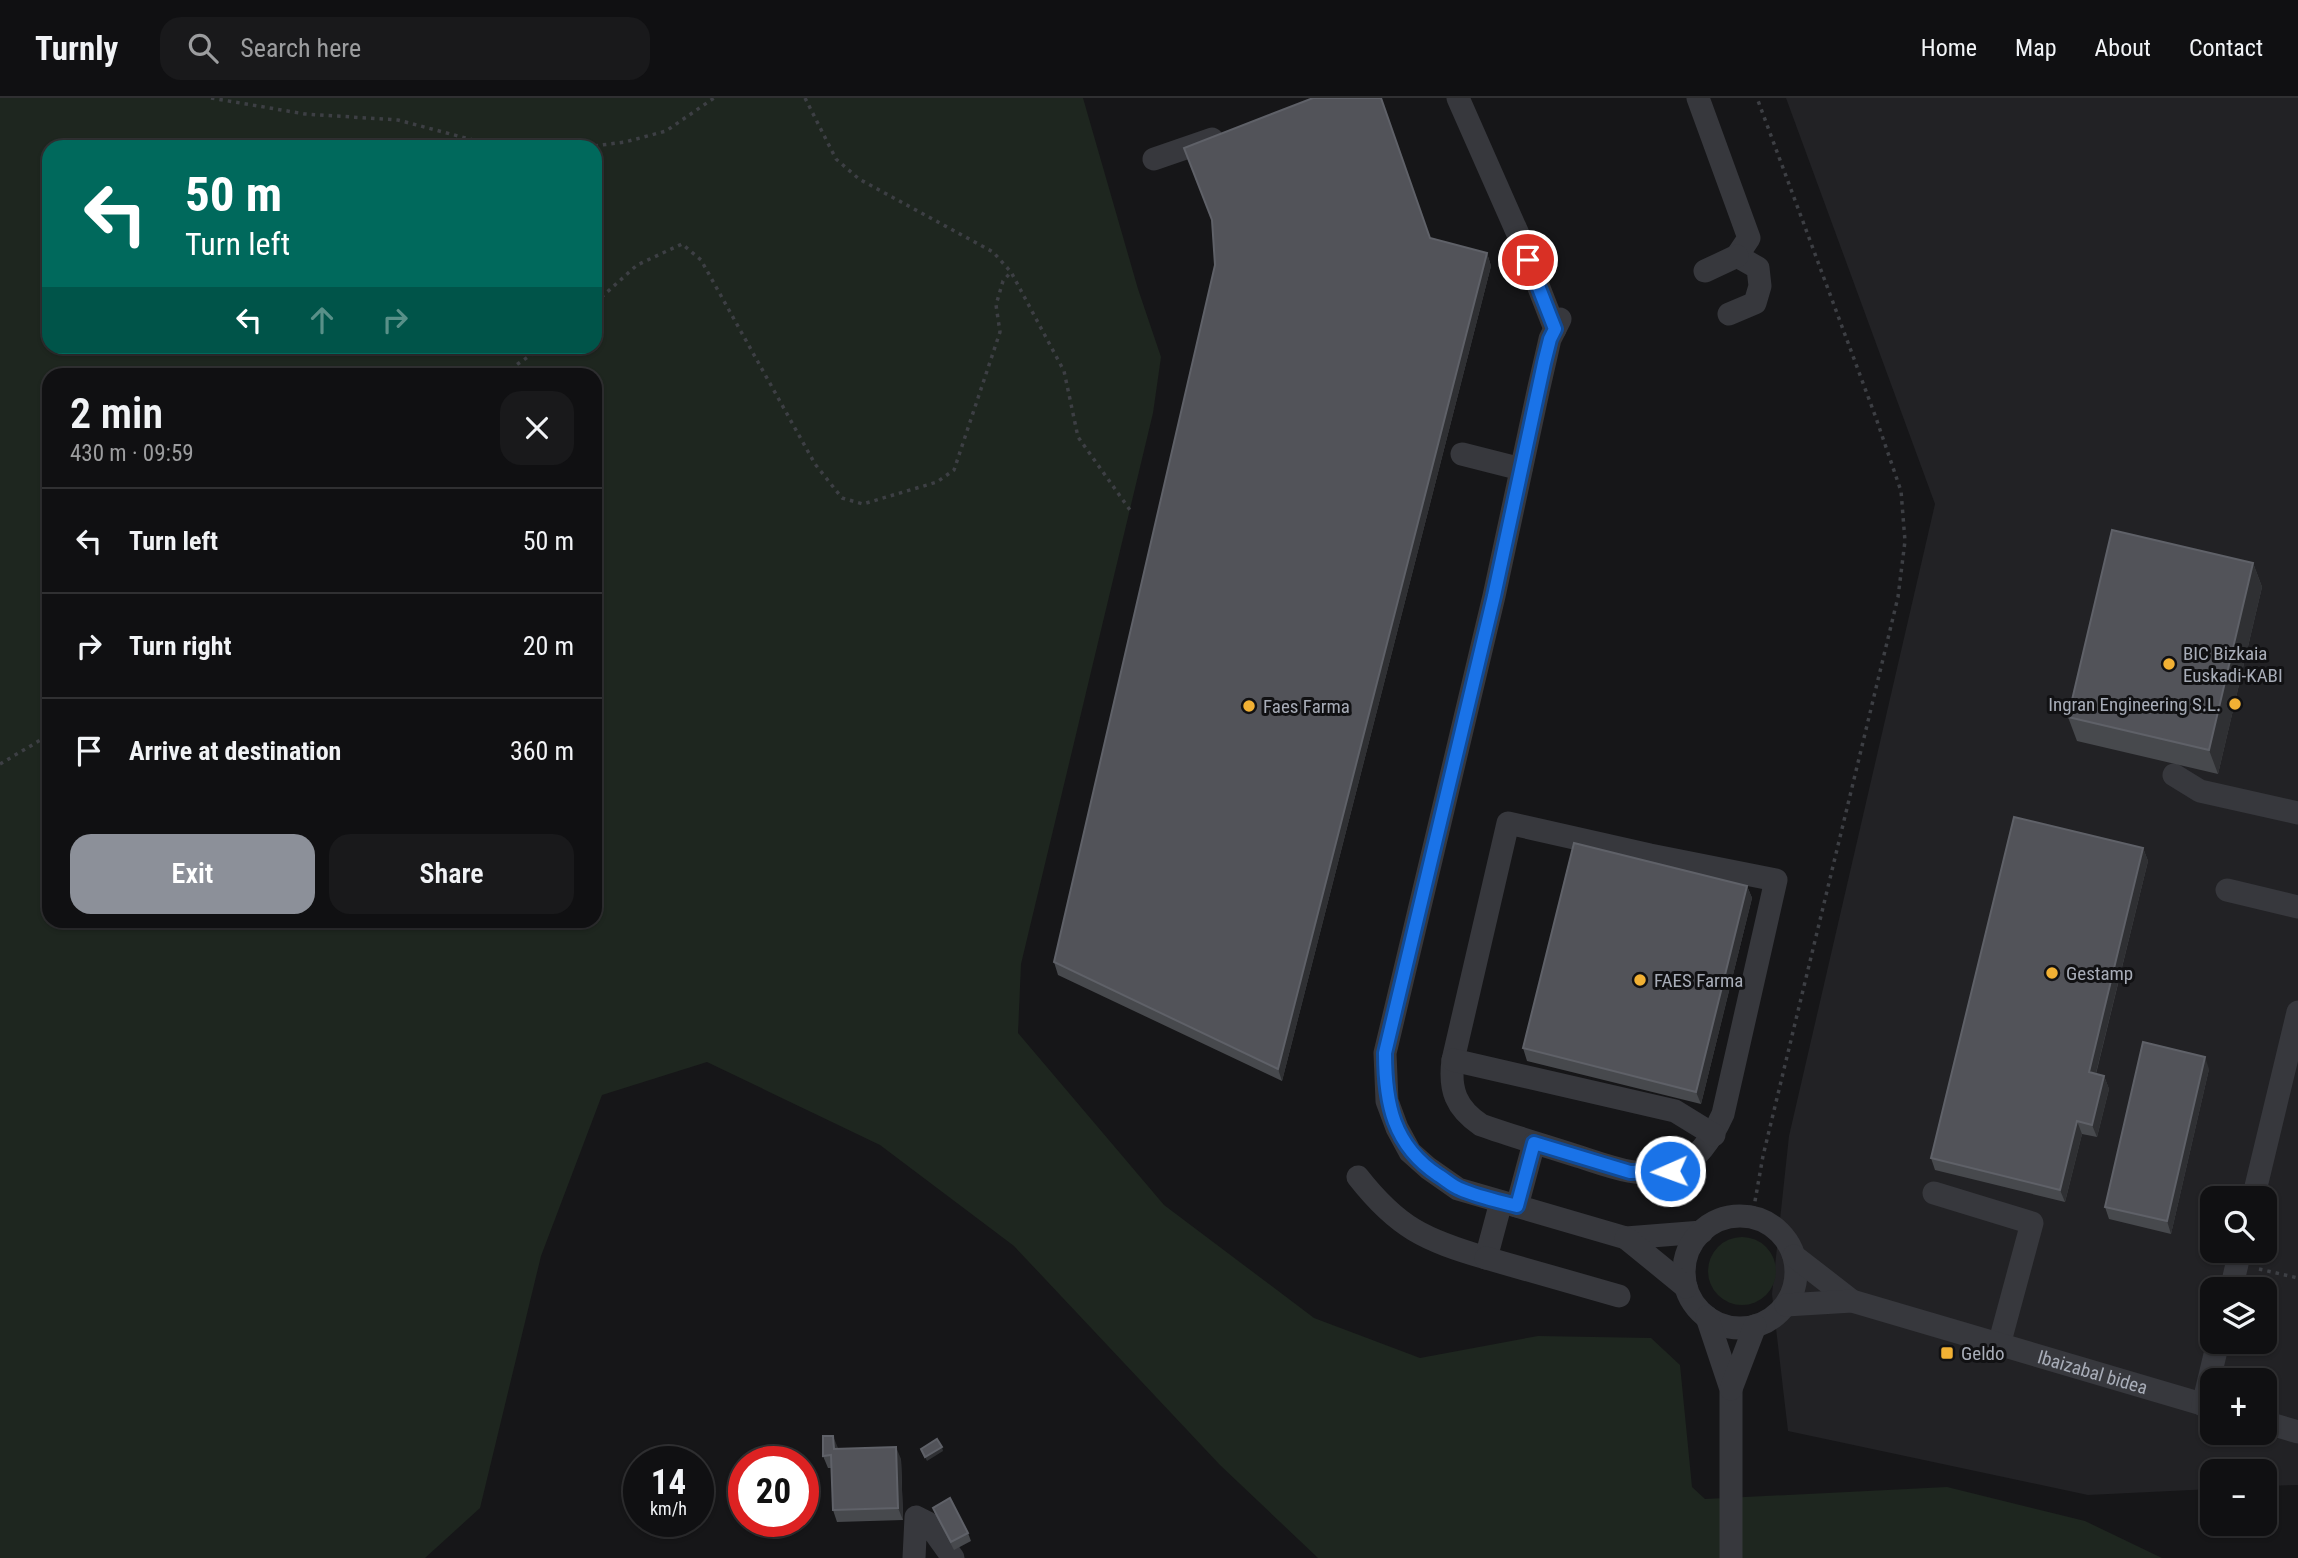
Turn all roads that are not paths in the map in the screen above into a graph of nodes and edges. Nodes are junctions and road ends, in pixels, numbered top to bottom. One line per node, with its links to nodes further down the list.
1 (1458, 98): 9 (street)
2 (1698, 98): 5 (street)
3 (1231, 133): 4 (street)
4 (1154, 159)
5 (1737, 256): 6 (street); 7 (street)
6 (1705, 271)
7 (1729, 314)
8 (1462, 454): 9 (street)
9 (1521, 469): 21 (street)
10 (2174, 775): 11 (street)
11 (2298, 813)
12 (2227, 890): 13 (street)
13 (2298, 907)
14 (2298, 1012): 19 (street)
15 (1453, 1060): 16 (street); 16 (street); 17 (street)
16 (1714, 1135): 17 (street)
17 (1534, 1143): 21 (street)
18 (1358, 1177): 25 (street)
19 (2256, 1186)
20 (1934, 1193): 32 (street)
21 (1509, 1204): 23 (street); 25 (street)
22 (1702, 1231): 23 (street); 24 (street); 26 (street)
23 (1626, 1238): 26 (street)
24 (1794, 1256): 28 (street, Ibaizabal bidea); 29 (street)
25 (1486, 1258): 27 (street)
26 (1686, 1287): 30 (street)
27 (1619, 1296)
28 (1852, 1301): 29 (street, Ibaizabal bidea); 32 (street, Ibaizabal bidea)
29 (1786, 1305): 31 (street)
30 (1707, 1317): 31 (street); 33 (street)
31 (1755, 1326): 33 (street)
32 (1999, 1345): 34 (street, Ibaizabal bidea)
33 (1731, 1389): 39 (street)
34 (2200, 1404)
35 (2277, 1426): 36 (street)
36 (2298, 1432)
37 (914, 1558): 38 (street)
38 (953, 1558)
39 (1731, 1558)

